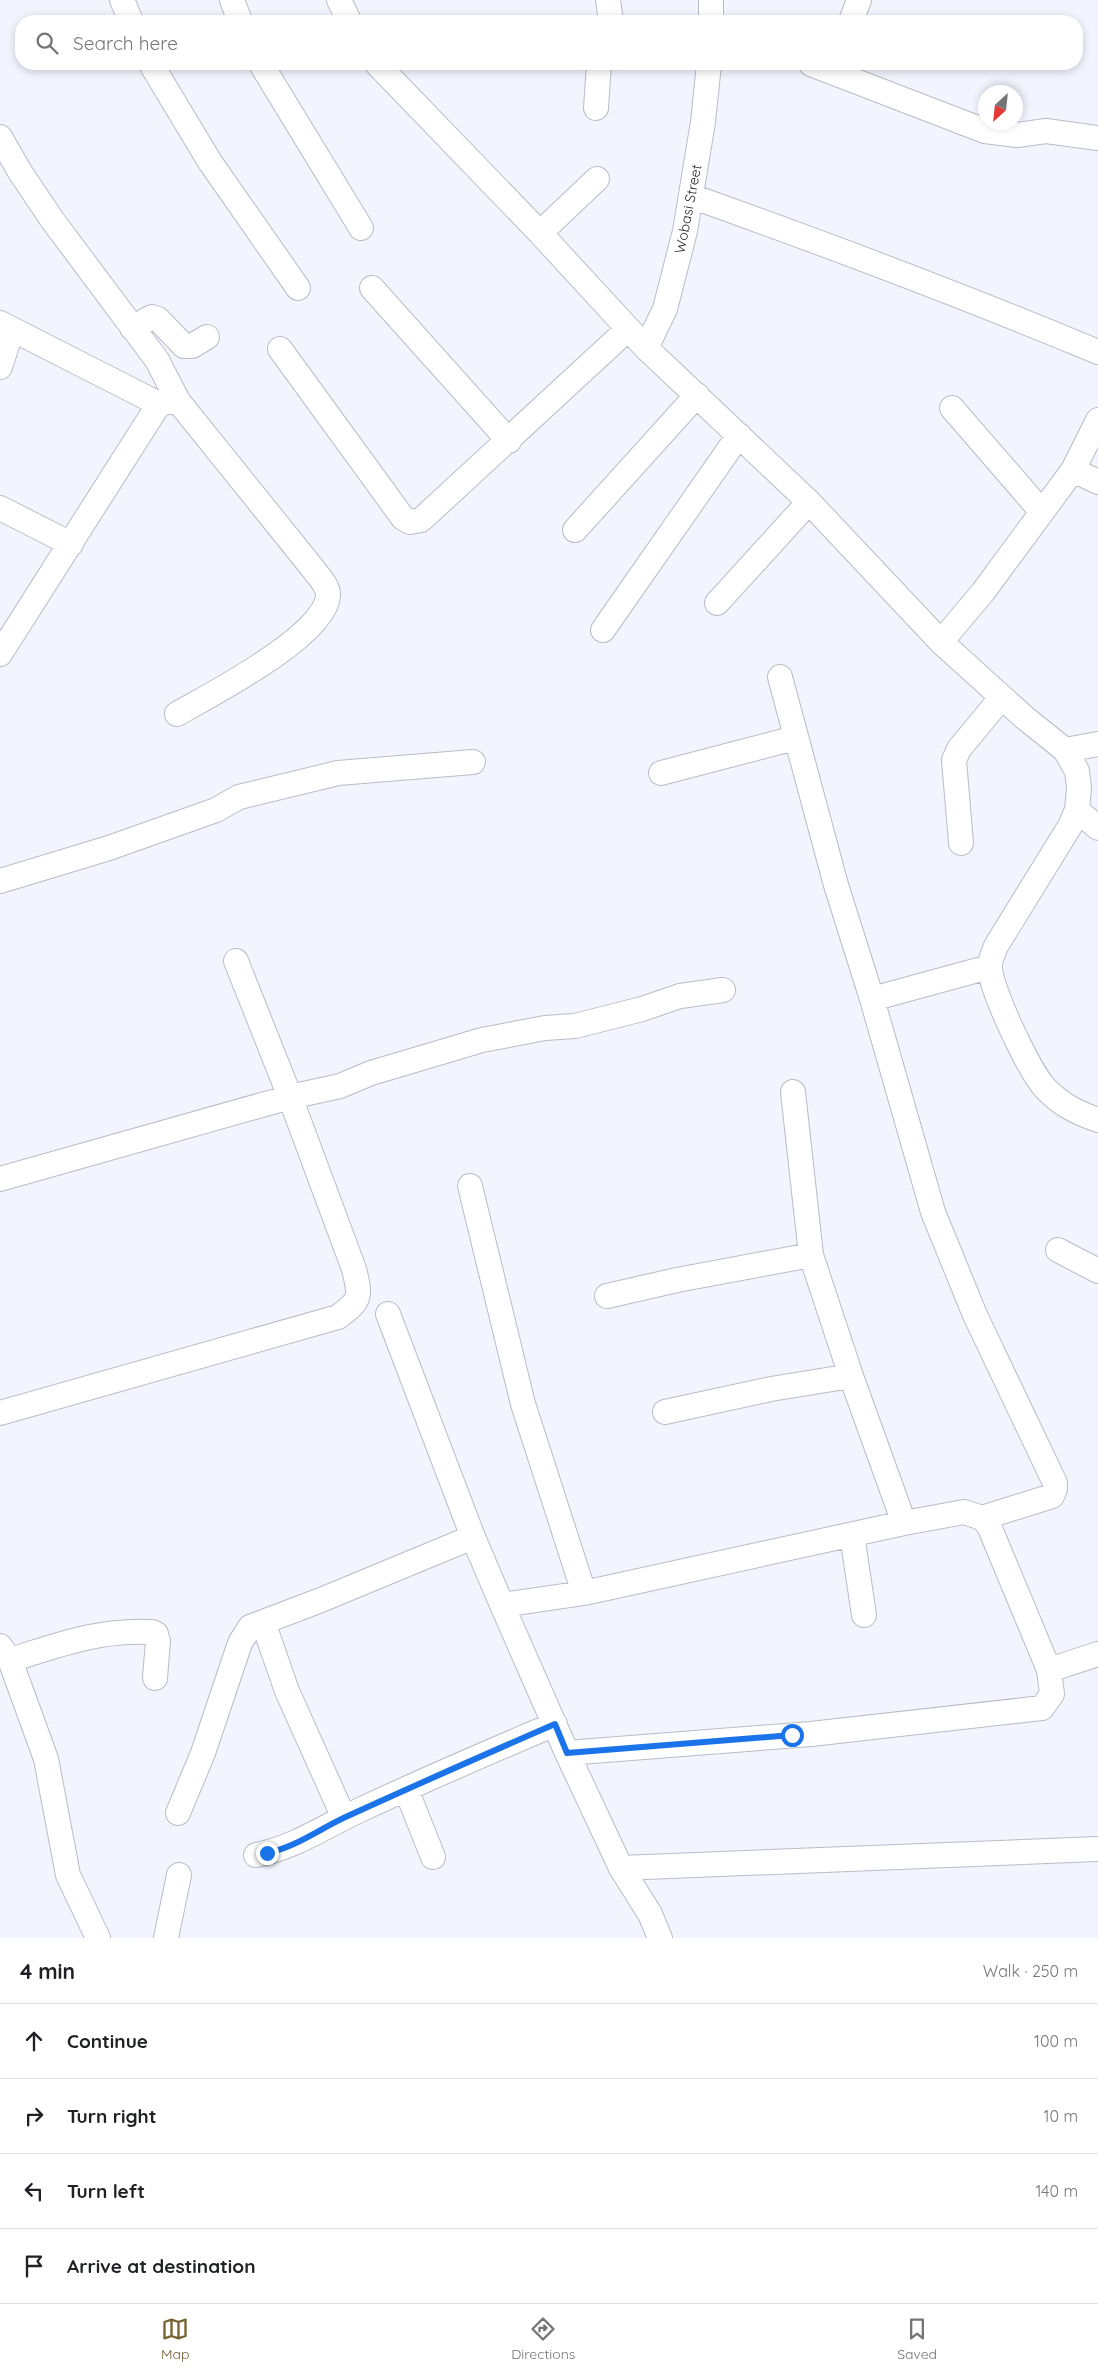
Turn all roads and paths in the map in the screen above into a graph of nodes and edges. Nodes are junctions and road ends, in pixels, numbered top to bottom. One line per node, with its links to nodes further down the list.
1 (122, 0): 7 (street)
2 (232, 0): 8 (street)
3 (339, 0): 9 (street)
4 (608, 0): 10 (street)
5 (711, 0): 11 (street)
6 (859, 0): 12 (street)
7 (128, 15)
8 (238, 15)
9 (346, 15)
10 (610, 15)
11 (711, 15)
12 (853, 15)
13 (155, 70): 26 (street)
14 (265, 70): 24 (street)
15 (383, 70): 25 (street)
16 (599, 70): 19 (street)
17 (708, 70): 23 (street, Wobasi Street)
18 (837, 70): 20 (street)
19 (596, 108)
20 (1098, 138)
21 (1, 141): 29 (street)
22 (597, 180): 25 (street)
23 (691, 196): 32 (street, Wobasi Street); 34 (street)
24 (361, 228)
25 (540, 233): 30 (street)
26 (298, 288)
27 (372, 288): 41 (street)
28 (6, 326): 35 (street); 37 (street)
29 (132, 328): 31 (street); 37 (street)
30 (628, 329): 32 (street); 41 (street)
31 (207, 337)
32 (646, 348): 36 (street)
33 (280, 349): 41 (street)
34 (1098, 352)
35 (0, 368)
36 (697, 395): 40 (street); 47 (street)
37 (168, 402): 48 (street); 55 (street)
38 (952, 408): 46 (street)
39 (1098, 420): 42 (street)
40 (739, 435): 44 (street); 50 (street)
41 (508, 441)
42 (1073, 470): 43 (street); 46 (street)
43 (1098, 482)
44 (808, 502): 49 (street); 51 (street)
45 (0, 508): 48 (street)
46 (1042, 512): 51 (street)
47 (575, 530)
48 (71, 544): 52 (street)
49 (717, 603)
50 (603, 630)
51 (941, 642): 54 (street)
52 (0, 654)
53 (780, 677): 56 (street)
54 (1002, 697): 58 (street); 63 (street)
55 (177, 714)
56 (795, 738): 60 (street); 68 (street)
57 (1098, 744): 58 (street)
58 (1065, 750): 61 (street)
59 (474, 762): 64 (street)
60 (661, 773)
61 (1077, 810): 62 (street); 66 (street)
62 (1098, 828)
63 (962, 843)
64 (0, 882)
65 (236, 962): 70 (street)
66 (989, 967): 68 (street); 71 (street)
67 (723, 990): 70 (street)
68 (872, 999): 82 (street)
69 (793, 1092): 75 (street)
70 (290, 1097): 72 (street); 81 (street)
71 (1098, 1120)
72 (0, 1179)
73 (470, 1186): 86 (street)
74 (1058, 1250): 76 (street)
75 (811, 1255): 77 (street); 79 (street)
76 (1098, 1272)
77 (607, 1296)
78 (388, 1314): 85 (street)
79 (851, 1376): 80 (street); 83 (street)
80 (665, 1412)
81 (0, 1413)
82 (982, 1518): 83 (street); 92 (street)
83 (904, 1523): 84 (street)
84 (852, 1535): 86 (street); 88 (street)
85 (473, 1537): 87 (street); 89 (street)
86 (584, 1593): 87 (street)
87 (502, 1605): 94 (street)
88 (864, 1615)
89 (263, 1622): 97 (street); 98 (street)
90 (5, 1653): 93 (street); 104 (street)
91 (1098, 1654): 92 (street)
92 (1050, 1670): 95 (street)
93 (156, 1678)
94 (555, 1724): 95 (street); 96 (street)
95 (567, 1753): 102 (street)
96 (406, 1789): 98 (street); 101 (street)
97 (178, 1813)
98 (344, 1818): 100 (street)
99 (1098, 1849): 102 (street)
100 (256, 1855)
101 (433, 1858)
102 (621, 1868): 106 (street)
103 (179, 1875): 105 (street)
104 (98, 1938)
105 (166, 1938)
106 (660, 1938)

